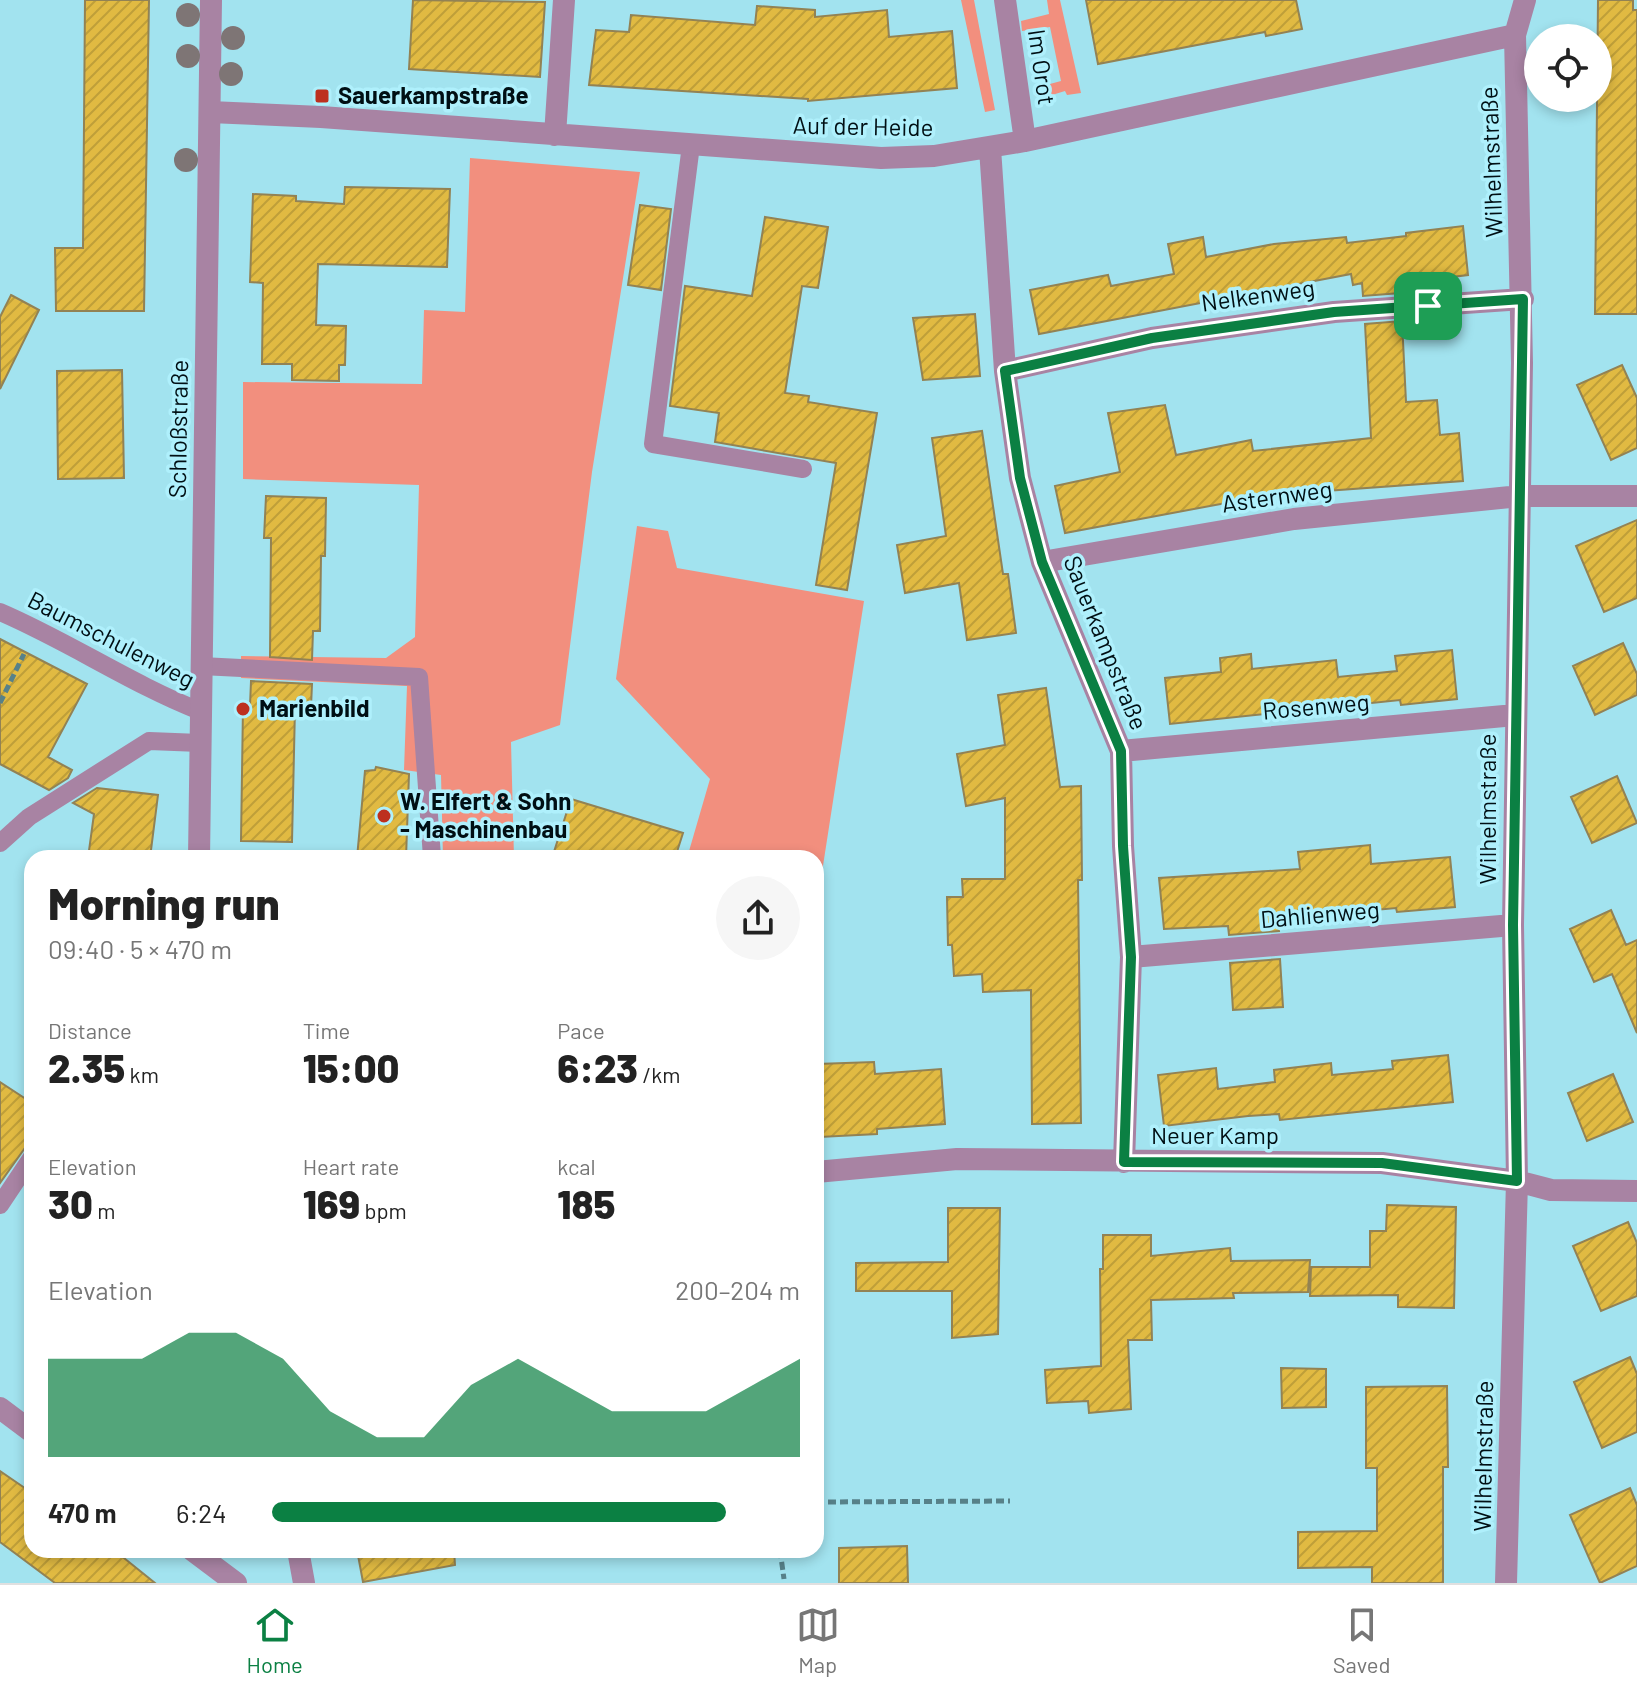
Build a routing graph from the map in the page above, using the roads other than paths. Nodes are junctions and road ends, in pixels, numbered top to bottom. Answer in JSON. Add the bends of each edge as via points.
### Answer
{"nodes":[{"id":1,"x":211,"y":0,"type":"edge"},
{"id":2,"x":564,"y":0,"type":"edge"},
{"id":3,"x":1005,"y":0,"type":"edge"},
{"id":4,"x":1525,"y":0,"type":"edge"},
{"id":5,"x":1515,"y":35,"type":"junction"},
{"id":6,"x":210,"y":112,"type":"junction"},
{"id":7,"x":555,"y":135,"type":"junction"},
{"id":8,"x":1025,"y":141,"type":"junction"},
{"id":9,"x":691,"y":145,"type":"junction"},
{"id":10,"x":990,"y":148,"type":"junction"},
{"id":11,"x":1523,"y":299,"type":"junction"},
{"id":12,"x":1005,"y":371,"type":"junction"},
{"id":13,"x":803,"y":469,"type":"dead end"},
{"id":14,"x":1520,"y":496,"type":"junction"},
{"id":15,"x":1637,"y":496,"type":"edge"},
{"id":16,"x":1042,"y":562,"type":"junction"},
{"id":17,"x":0,"y":612,"type":"edge"},
{"id":18,"x":201,"y":666,"type":"junction"},
{"id":19,"x":200,"y":711,"type":"junction"},
{"id":20,"x":1515,"y":715,"type":"junction"},
{"id":21,"x":200,"y":743,"type":"junction"},
{"id":22,"x":1121,"y":751,"type":"junction"},
{"id":23,"x":0,"y":843,"type":"edge"},
{"id":24,"x":199,"y":850,"type":"edge"},
{"id":25,"x":431,"y":850,"type":"edge"},
{"id":26,"x":1513,"y":925,"type":"junction"},
{"id":27,"x":1131,"y":957,"type":"junction"},
{"id":28,"x":1124,"y":1162,"type":"junction"},
{"id":29,"x":24,"y":1169,"type":"edge"},
{"id":30,"x":824,"y":1171,"type":"edge"},
{"id":31,"x":1517,"y":1181,"type":"junction"},
{"id":32,"x":1637,"y":1191,"type":"edge"},
{"id":33,"x":0,"y":1205,"type":"edge"},
{"id":34,"x":0,"y":1408,"type":"edge"},
{"id":35,"x":24,"y":1426,"type":"edge"},
{"id":36,"x":203,"y":1558,"type":"edge"},
{"id":37,"x":299,"y":1558,"type":"edge"},
{"id":38,"x":236,"y":1583,"type":"edge"},
{"id":39,"x":304,"y":1583,"type":"edge"},
{"id":40,"x":1506,"y":1583,"type":"edge"}],
"edges":[{"from":1,"to":6,"type":"street","name":"Schloßstraße"},
{"from":2,"to":7,"type":"street"},
{"from":3,"to":8,"type":"street","name":"Im Orot"},
{"from":4,"to":5,"type":"street"},
{"from":5,"to":8,"type":"street","name":"Auf der Heide"},
{"from":5,"to":11,"type":"street","name":"Wilhelmstraße"},
{"from":6,"to":7,"type":"street","name":"Auf der Heide"},
{"from":6,"to":18,"type":"street","name":"Schloßstraße"},
{"from":7,"to":9,"type":"street","name":"Auf der Heide"},
{"from":8,"to":10,"type":"street","name":"Auf der Heide"},
{"from":9,"to":10,"type":"street","name":"Auf der Heide","via":[[881,158]]},
{"from":9,"to":13,"type":"lane","via":[[653,444]]},
{"from":10,"to":12,"type":"street","name":"Sauerkampstraße"},
{"from":11,"to":12,"type":"street","name":"Nelkenweg","via":[[1334,312],[1152,338]]},
{"from":11,"to":14,"type":"street","name":"Wilhelmstraße"},
{"from":12,"to":16,"type":"street","name":"Sauerkampstraße","via":[[1020,478]]},
{"from":14,"to":15,"type":"street","name":"Asternweg"},
{"from":14,"to":16,"type":"street","name":"Asternweg","via":[[1294,519]]},
{"from":14,"to":20,"type":"street","name":"Wilhelmstraße"},
{"from":16,"to":22,"type":"street","name":"Sauerkampstraße"},
{"from":17,"to":19,"type":"lane","name":"Baumschulenweg"},
{"from":18,"to":19,"type":"street","name":"Schloßstraße"},
{"from":18,"to":25,"type":"lane","via":[[419,677]]},
{"from":19,"to":21,"type":"street","name":"Schloßstraße"},
{"from":20,"to":22,"type":"street","name":"Rosenweg"},
{"from":20,"to":26,"type":"street","name":"Wilhelmstraße"},
{"from":21,"to":23,"type":"lane","via":[[149,741],[29,817]]},
{"from":21,"to":24,"type":"street","name":"Schloßstraße"},
{"from":22,"to":27,"type":"street","name":"Sauerkampstraße"},
{"from":26,"to":27,"type":"street","name":"Dahlienweg"},
{"from":26,"to":31,"type":"street","name":"Wilhelmstraße"},
{"from":27,"to":28,"type":"street","name":"Sauerkampstraße"},
{"from":28,"to":30,"type":"street","name":"Neuer Kamp","via":[[957,1159]]},
{"from":28,"to":31,"type":"street","name":"Neuer Kamp","via":[[1382,1163]]},
{"from":29,"to":33,"type":"lane"},
{"from":31,"to":32,"type":"street","name":"Neuer Kamp","via":[[1551,1190]]},
{"from":31,"to":40,"type":"street","name":"Wilhelmstraße"},
{"from":34,"to":35,"type":"street"},
{"from":36,"to":38,"type":"street"},
{"from":37,"to":39,"type":"street"}]}
